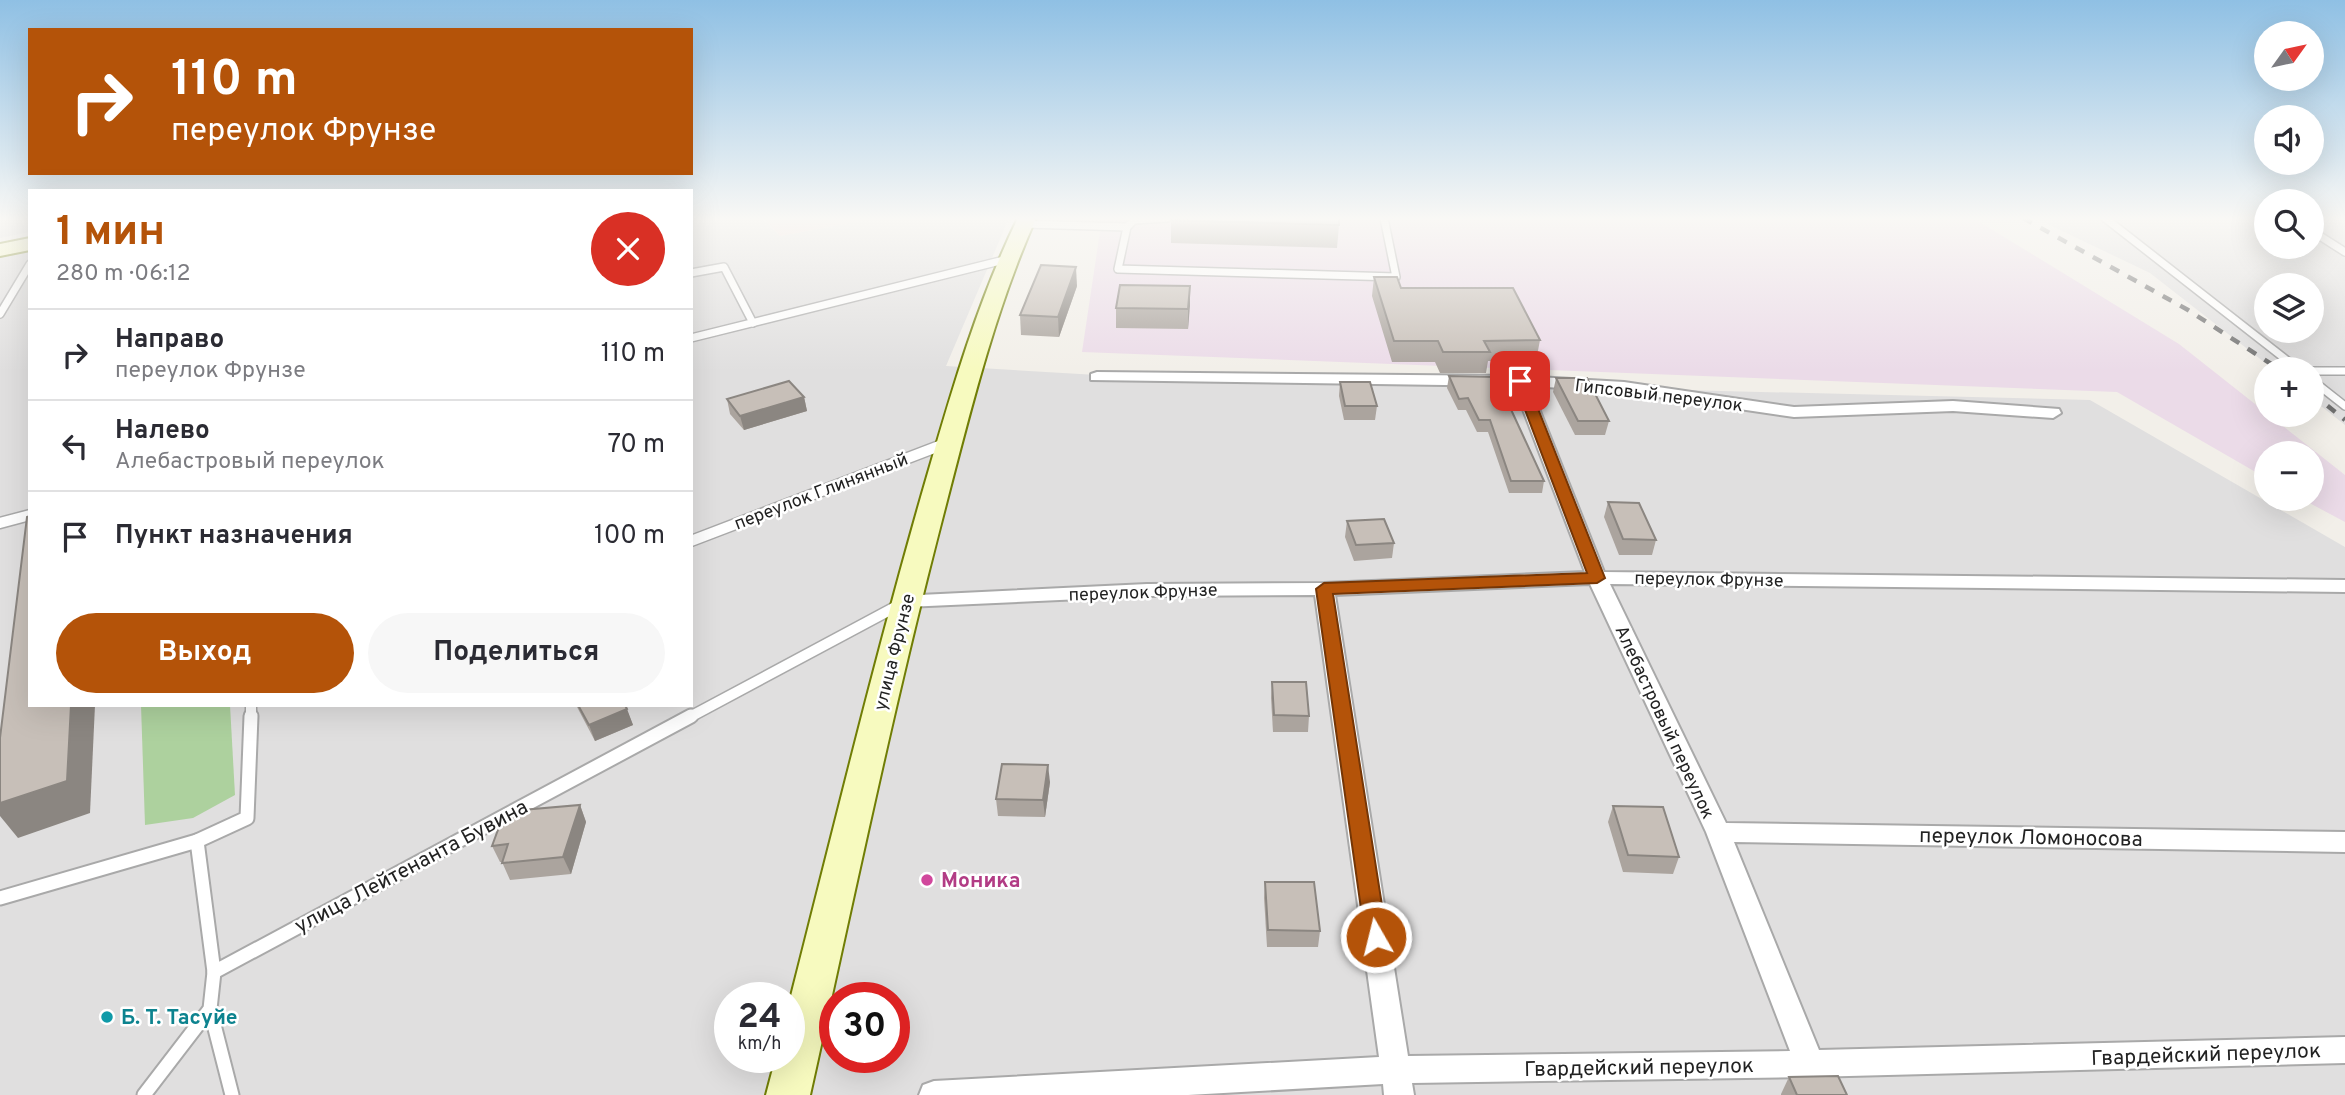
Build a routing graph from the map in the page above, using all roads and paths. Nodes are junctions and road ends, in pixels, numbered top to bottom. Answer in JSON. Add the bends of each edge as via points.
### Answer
{"nodes":[{"id":1,"x":27,"y":269,"type":"edge"},
{"id":2,"x":712,"y":269,"type":"edge"},
{"id":3,"x":725,"y":269,"type":"edge"},
{"id":4,"x":968,"y":269,"type":"edge"},
{"id":5,"x":1005,"y":269,"type":"edge"},
{"id":6,"x":1121,"y":269,"type":"edge"},
{"id":7,"x":1394,"y":269,"type":"edge"},
{"id":8,"x":2170,"y":269,"type":"edge"},
{"id":9,"x":693,"y":273,"type":"edge"},
{"id":10,"x":0,"y":314,"type":"edge"},
{"id":11,"x":753,"y":323,"type":"junction"},
{"id":12,"x":693,"y":338,"type":"edge"},
{"id":13,"x":2283,"y":357,"type":"edge"},
{"id":14,"x":2345,"y":370,"type":"edge"},
{"id":15,"x":2324,"y":371,"type":"edge"},
{"id":16,"x":1097,"y":377,"type":"dead end"},
{"id":17,"x":1520,"y":381,"type":"junction"},
{"id":18,"x":2324,"y":389,"type":"edge"},
{"id":19,"x":2345,"y":406,"type":"edge"},
{"id":20,"x":2053,"y":413,"type":"dead end"},
{"id":21,"x":950,"y":441,"type":"junction"},
{"id":22,"x":28,"y":516,"type":"edge"},
{"id":23,"x":0,"y":523,"type":"edge"},
{"id":24,"x":693,"y":540,"type":"edge"},
{"id":25,"x":1597,"y":578,"type":"junction"},
{"id":26,"x":2345,"y":586,"type":"edge"},
{"id":27,"x":1324,"y":589,"type":"junction"},
{"id":28,"x":906,"y":601,"type":"junction"},
{"id":29,"x":251,"y":707,"type":"edge"},
{"id":30,"x":1718,"y":832,"type":"junction"},
{"id":31,"x":197,"y":841,"type":"junction"},
{"id":32,"x":2345,"y":842,"type":"edge"},
{"id":33,"x":0,"y":898,"type":"edge"},
{"id":34,"x":214,"y":972,"type":"junction"},
{"id":35,"x":210,"y":1009,"type":"junction"},
{"id":36,"x":2345,"y":1050,"type":"edge"},
{"id":37,"x":1810,"y":1064,"type":"junction"},
{"id":38,"x":1397,"y":1083,"type":"edge"},
{"id":39,"x":144,"y":1095,"type":"edge"},
{"id":40,"x":232,"y":1095,"type":"edge"},
{"id":41,"x":788,"y":1095,"type":"edge"},
{"id":42,"x":934,"y":1095,"type":"edge"}],
"edges":[{"from":1,"to":10,"type":"lane"},
{"from":2,"to":9,"type":"lane"},
{"from":3,"to":11,"type":"lane"},
{"from":4,"to":11,"type":"lane"},
{"from":5,"to":21,"type":"main road","name":"улица Фрунзе"},
{"from":6,"to":7,"type":"lane","via":[[1396,277]]},
{"from":8,"to":13,"type":"lane"},
{"from":11,"to":12,"type":"lane"},
{"from":14,"to":15,"type":"lane"},
{"from":16,"to":17,"type":"street","name":"Гипсовый переулок"},
{"from":17,"to":20,"type":"street","name":"Гипсовый переулок","via":[[1624,387],[1794,412],[1953,406]]},
{"from":17,"to":25,"type":"street","name":"Алебастровый переулок"},
{"from":18,"to":19,"type":"lane"},
{"from":21,"to":24,"type":"lane","name":"переулок Глинянный"},
{"from":21,"to":28,"type":"main road","name":"улица Фрунзе"},
{"from":22,"to":23,"type":"lane"},
{"from":25,"to":26,"type":"street","name":"переулок Фрунзе"},
{"from":25,"to":27,"type":"street","name":"переулок Фрунзе"},
{"from":25,"to":30,"type":"street","name":"Алебастровый переулок"},
{"from":27,"to":28,"type":"street","name":"переулок Фрунзе","via":[[1147,590]]},
{"from":27,"to":38,"type":"street"},
{"from":28,"to":34,"type":"lane","name":"улица Лейтенанта Бувина"},
{"from":28,"to":41,"type":"main road","name":"улица Фрунзе"},
{"from":29,"to":31,"type":"lane","via":[[247,818]]},
{"from":30,"to":32,"type":"street","name":"переулок Ломоносова"},
{"from":30,"to":37,"type":"street","name":"Алебастровый переулок"},
{"from":31,"to":33,"type":"lane"},
{"from":31,"to":34,"type":"lane"},
{"from":34,"to":35,"type":"lane"},
{"from":35,"to":39,"type":"lane"},
{"from":35,"to":40,"type":"lane"},
{"from":36,"to":37,"type":"street","name":"Гвардейский переулок"},
{"from":37,"to":38,"type":"street","name":"Гвардейский переулок"},
{"from":38,"to":42,"type":"street","name":"Гвардейский переулок"}]}
